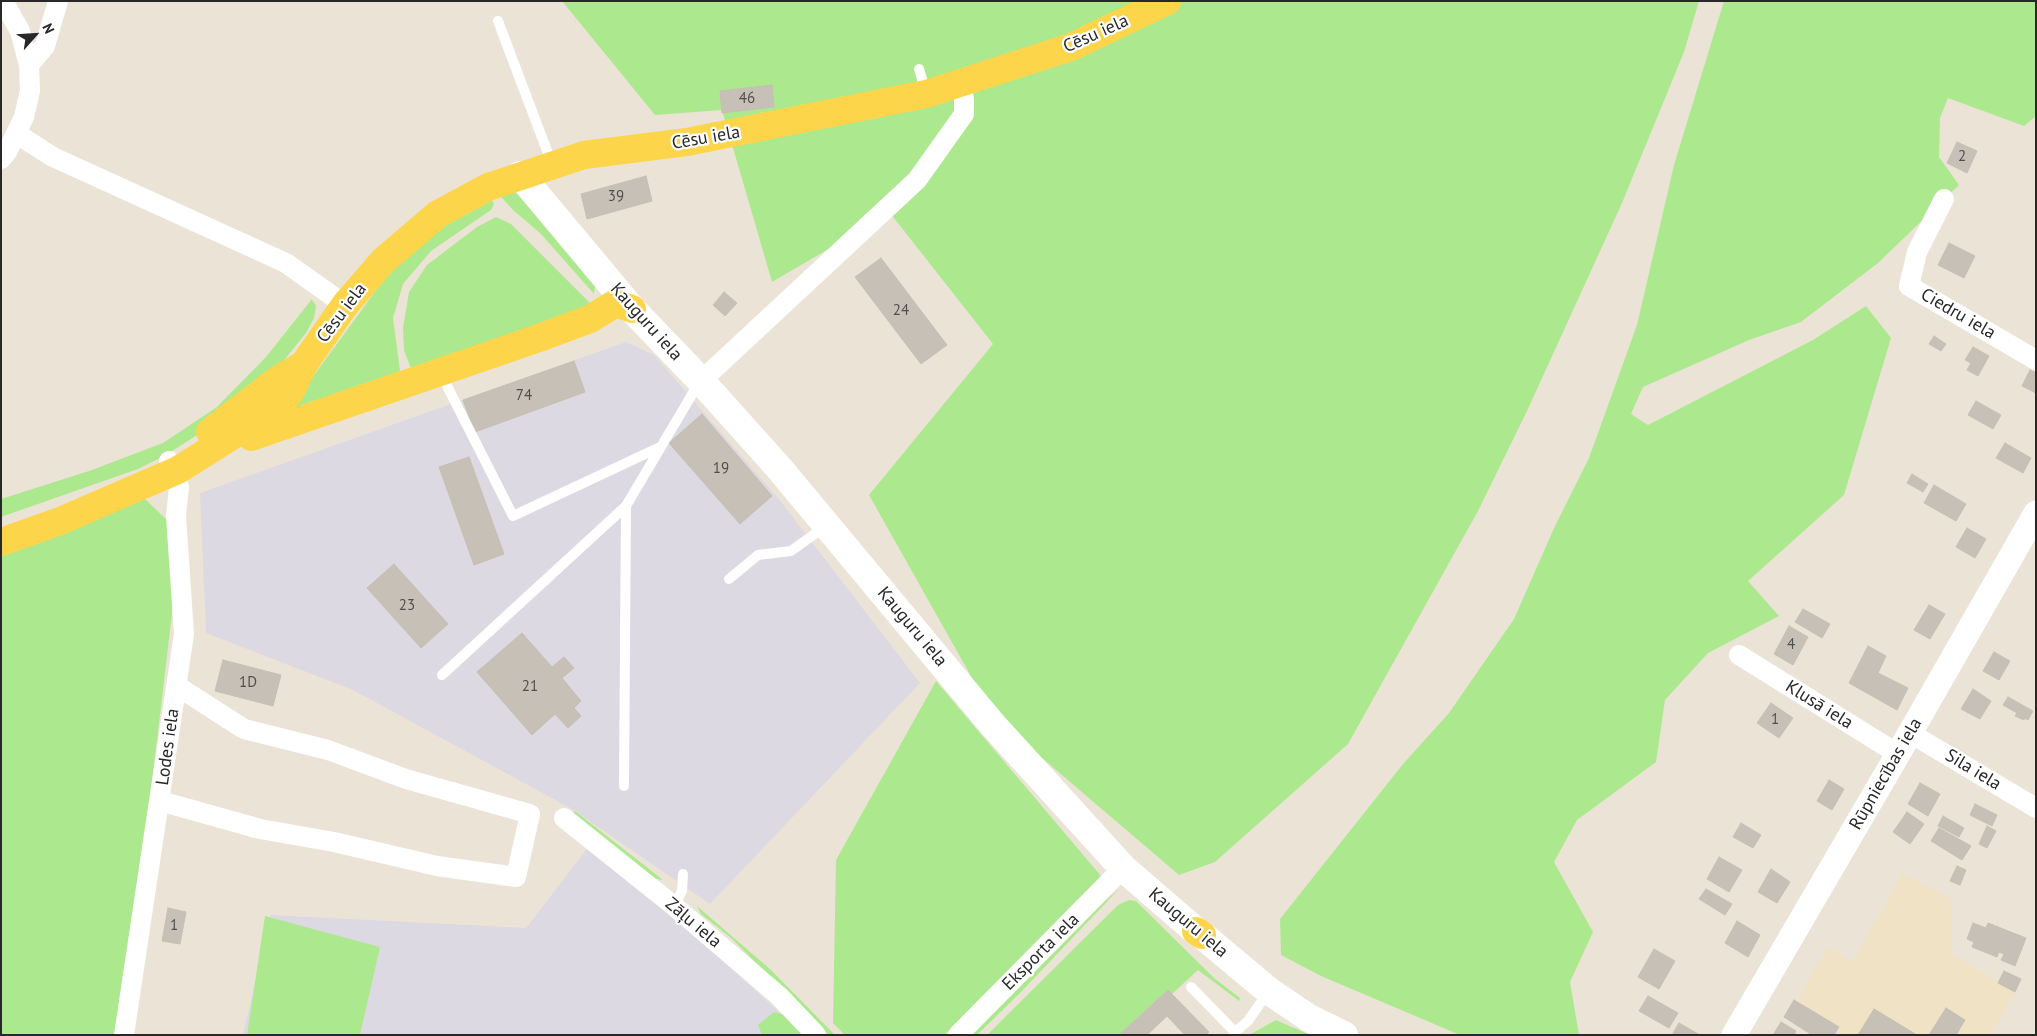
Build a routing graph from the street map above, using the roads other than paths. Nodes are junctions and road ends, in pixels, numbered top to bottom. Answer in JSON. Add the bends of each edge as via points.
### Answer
{"nodes":[{"id":1,"x":3,"y":1,"type":"edge"},
{"id":2,"x":58,"y":1,"type":"edge"},
{"id":3,"x":1168,"y":1,"type":"edge"},
{"id":4,"x":498,"y":21,"type":"dead end"},
{"id":5,"x":29,"y":65,"type":"junction"},
{"id":6,"x":960,"y":83,"type":"junction"},
{"id":7,"x":17,"y":134,"type":"junction"},
{"id":8,"x":1,"y":159,"type":"edge"},
{"id":9,"x":553,"y":165,"type":"junction"},
{"id":10,"x":520,"y":175,"type":"junction"},
{"id":11,"x":1944,"y":199,"type":"dead end"},
{"id":12,"x":345,"y":305,"type":"junction"},
{"id":13,"x":632,"y":309,"type":"junction"},
{"id":14,"x":2036,"y":360,"type":"edge"},
{"id":15,"x":304,"y":364,"type":"junction"},
{"id":16,"x":440,"y":371,"type":"junction"},
{"id":17,"x":701,"y":381,"type":"junction"},
{"id":18,"x":661,"y":447,"type":"junction"},
{"id":19,"x":204,"y":453,"type":"junction"},
{"id":20,"x":171,"y":466,"type":"junction"},
{"id":21,"x":626,"y":506,"type":"junction"},
{"id":22,"x":2036,"y":512,"type":"edge"},
{"id":23,"x":1,"y":523,"type":"edge"},
{"id":24,"x":827,"y":526,"type":"junction"},
{"id":25,"x":1,"y":542,"type":"edge"},
{"id":26,"x":729,"y":579,"type":"dead end"},
{"id":27,"x":1739,"y":655,"type":"dead end"},
{"id":28,"x":442,"y":675,"type":"dead end"},
{"id":29,"x":176,"y":686,"type":"junction"},
{"id":30,"x":1910,"y":732,"type":"junction"},
{"id":31,"x":1898,"y":754,"type":"junction"},
{"id":32,"x":624,"y":786,"type":"dead end"},
{"id":33,"x":160,"y":801,"type":"junction"},
{"id":34,"x":2036,"y":808,"type":"edge"},
{"id":35,"x":564,"y":818,"type":"dead end"},
{"id":36,"x":1123,"y":868,"type":"junction"},
{"id":37,"x":683,"y":874,"type":"dead end"},
{"id":38,"x":674,"y":906,"type":"junction"},
{"id":39,"x":1191,"y":987,"type":"dead end"},
{"id":40,"x":1269,"y":991,"type":"junction"},
{"id":41,"x":124,"y":1035,"type":"edge"},
{"id":42,"x":816,"y":1035,"type":"edge"},
{"id":43,"x":958,"y":1035,"type":"edge"},
{"id":44,"x":1344,"y":1035,"type":"edge"},
{"id":45,"x":1734,"y":1035,"type":"edge"}],
"edges":[{"from":1,"to":5,"type":"street","via":[[20,31]]},
{"from":2,"to":5,"type":"street","via":[[45,46]]},
{"from":3,"to":6,"type":"main road","name":"Cēsu iela","via":[[1071,47]]},
{"from":4,"to":9,"type":"lane"},
{"from":5,"to":7,"type":"street","via":[[30,91]]},
{"from":6,"to":9,"type":"main road","name":"Cēsu iela","via":[[922,82],[687,142],[584,155]]},
{"from":6,"to":17,"type":"street","via":[[964,114],[917,180]]},
{"from":7,"to":8,"type":"street"},
{"from":7,"to":12,"type":"street","via":[[53,157],[286,263]]},
{"from":9,"to":10,"type":"main road","name":"Cēsu iela"},
{"from":10,"to":12,"type":"main road","name":"Cēsu iela","via":[[488,187],[438,214],[383,261]]},
{"from":10,"to":13,"type":"main road","name":"Kauguru iela"},
{"from":11,"to":14,"type":"street","name":"Ciedru iela","via":[[1917,252],[1909,286]]},
{"from":12,"to":15,"type":"main road","name":"Cēsu iela"},
{"from":13,"to":16,"type":"main road","via":[[616,304],[590,319]]},
{"from":13,"to":17,"type":"main road","name":"Kauguru iela"},
{"from":15,"to":19,"type":"main road","name":"Cēsu iela","via":[[291,391],[275,409]]},
{"from":15,"to":20,"type":"main road","name":"Cēsu iela","via":[[276,381]]},
{"from":16,"to":18,"type":"lane","via":[[513,516]]},
{"from":16,"to":19,"type":"main road"},
{"from":17,"to":18,"type":"lane"},
{"from":17,"to":24,"type":"main road","name":"Kauguru iela"},
{"from":18,"to":21,"type":"lane"},
{"from":19,"to":20,"type":"main road","name":"Cēsu iela"},
{"from":20,"to":23,"type":"main road","name":"Cēsu iela","via":[[147,470]]},
{"from":20,"to":25,"type":"main road","name":"Cēsu iela","via":[[60,521]]},
{"from":20,"to":29,"type":"street","name":"Lodes iela","via":[[179,487],[176,516],[184,634]]},
{"from":21,"to":28,"type":"lane"},
{"from":21,"to":32,"type":"lane"},
{"from":22,"to":30,"type":"street","name":"Rūpniecības iela"},
{"from":24,"to":26,"type":"lane","via":[[791,551],[758,555]]},
{"from":24,"to":36,"type":"main road","name":"Kauguru iela","via":[[992,724]]},
{"from":27,"to":31,"type":"street","name":"Klusā iela"},
{"from":29,"to":33,"type":"street","name":"Lodes iela"},
{"from":29,"to":33,"type":"street","via":[[244,729],[328,750],[406,779],[530,814],[516,877],[436,866],[334,842],[260,829]]},
{"from":30,"to":31,"type":"street","name":"Rūpniecības iela"},
{"from":30,"to":34,"type":"street","name":"Sila iela"},
{"from":31,"to":45,"type":"street","name":"Rūpniecības iela"},
{"from":33,"to":41,"type":"street","name":"Lodes iela"},
{"from":35,"to":38,"type":"street","name":"Zāļu iela"},
{"from":36,"to":40,"type":"main road","name":"Kauguru iela"},
{"from":36,"to":43,"type":"street","name":"Eksporta iela"},
{"from":37,"to":38,"type":"lane","via":[[682,891]]},
{"from":38,"to":42,"type":"street","name":"Zāļu iela","via":[[779,996]]},
{"from":39,"to":40,"type":"lane","via":[[1235,1032],[1248,1021]]},
{"from":40,"to":44,"type":"main road","name":"Kauguru iela","via":[[1309,1018]]}]}
